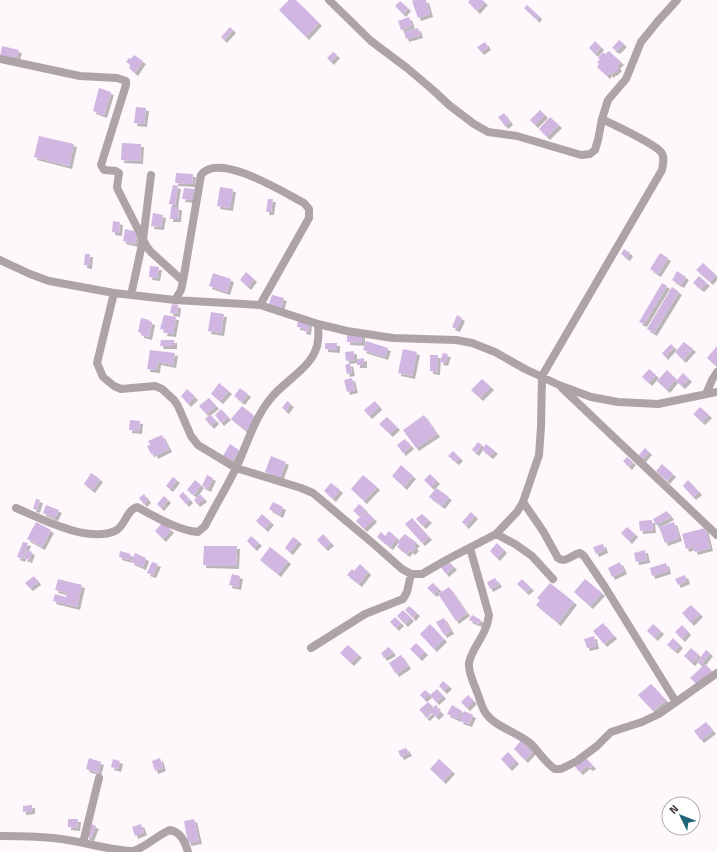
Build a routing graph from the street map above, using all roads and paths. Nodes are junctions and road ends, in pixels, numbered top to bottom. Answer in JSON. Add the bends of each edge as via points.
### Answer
{"nodes":[{"id":1,"x":329,"y":0,"type":"edge"},
{"id":2,"x":677,"y":0,"type":"edge"},
{"id":3,"x":0,"y":59,"type":"edge"},
{"id":4,"x":602,"y":118,"type":"junction"},
{"id":5,"x":151,"y":175,"type":"dead end"},
{"id":6,"x":143,"y":240,"type":"junction"},
{"id":7,"x":0,"y":260,"type":"edge"},
{"id":8,"x":183,"y":282,"type":"junction"},
{"id":9,"x":114,"y":294,"type":"junction"},
{"id":10,"x":131,"y":295,"type":"junction"},
{"id":11,"x":175,"y":300,"type":"junction"},
{"id":12,"x":260,"y":305,"type":"junction"},
{"id":13,"x":318,"y":324,"type":"junction"},
{"id":14,"x":717,"y":372,"type":"edge"},
{"id":15,"x":542,"y":376,"type":"junction"},
{"id":16,"x":559,"y":385,"type":"junction"},
{"id":17,"x":717,"y":392,"type":"edge"},
{"id":18,"x":706,"y":394,"type":"junction"},
{"id":19,"x":236,"y":468,"type":"junction"},
{"id":20,"x":523,"y":502,"type":"junction"},
{"id":21,"x":16,"y":508,"type":"dead end"},
{"id":22,"x":496,"y":534,"type":"junction"},
{"id":23,"x":717,"y":535,"type":"edge"},
{"id":24,"x":470,"y":548,"type":"junction"},
{"id":25,"x":411,"y":574,"type":"junction"},
{"id":26,"x":553,"y":579,"type":"dead end"},
{"id":27,"x":311,"y":648,"type":"dead end"},
{"id":28,"x":717,"y":673,"type":"edge"},
{"id":29,"x":676,"y":702,"type":"junction"},
{"id":30,"x":99,"y":778,"type":"dead end"},
{"id":31,"x":0,"y":836,"type":"edge"},
{"id":32,"x":83,"y":843,"type":"junction"},
{"id":33,"x":188,"y":852,"type":"edge"}],
"edges":[{"from":1,"to":4,"type":"street","via":[[371,41],[407,68],[461,115],[488,132],[518,136],[582,155],[595,150]]},
{"from":2,"to":4,"type":"street","via":[[642,42],[626,79],[608,100]]},
{"from":3,"to":6,"type":"street","via":[[80,76],[118,78],[126,81],[101,165],[104,170],[120,173],[118,190]]},
{"from":4,"to":15,"type":"street","via":[[661,152],[664,161],[662,170]]},
{"from":5,"to":6,"type":"street"},
{"from":6,"to":8,"type":"street","via":[[151,252]]},
{"from":6,"to":10,"type":"street"},
{"from":7,"to":9,"type":"street","via":[[49,281]]},
{"from":8,"to":11,"type":"street","via":[[182,290]]},
{"from":8,"to":12,"type":"street","via":[[202,175],[210,169],[223,168],[245,173],[304,203],[309,209],[309,218]]},
{"from":9,"to":10,"type":"street"},
{"from":9,"to":19,"type":"street","via":[[97,363],[103,377],[121,389],[155,386],[162,389],[178,406],[191,436],[198,445]]},
{"from":10,"to":11,"type":"street"},
{"from":11,"to":12,"type":"street"},
{"from":12,"to":13,"type":"street"},
{"from":13,"to":15,"type":"street","via":[[394,338],[472,343]]},
{"from":13,"to":19,"type":"street","via":[[318,340],[311,358],[263,409]]},
{"from":14,"to":18,"type":"street"},
{"from":15,"to":16,"type":"street"},
{"from":15,"to":20,"type":"street","via":[[539,455]]},
{"from":16,"to":18,"type":"street","via":[[591,397],[618,402],[658,404]]},
{"from":16,"to":23,"type":"street"},
{"from":17,"to":18,"type":"street"},
{"from":19,"to":21,"type":"street","via":[[205,526],[198,532],[176,526],[137,507],[132,509],[119,529],[92,535],[61,527]]},
{"from":19,"to":25,"type":"street","via":[[313,493]]},
{"from":20,"to":22,"type":"street"},
{"from":20,"to":29,"type":"street","via":[[558,558],[564,560],[580,553],[584,556]]},
{"from":22,"to":24,"type":"street"},
{"from":22,"to":26,"type":"street","via":[[532,556]]},
{"from":24,"to":25,"type":"street","via":[[422,574]]},
{"from":24,"to":29,"type":"street","via":[[489,615],[485,632],[469,663],[481,705],[485,714],[524,738],[553,768],[556,770],[570,766],[597,746],[610,732],[642,722]]},
{"from":25,"to":27,"type":"street","via":[[407,592],[402,599],[365,614]]},
{"from":28,"to":29,"type":"street"},
{"from":30,"to":32,"type":"street"},
{"from":31,"to":32,"type":"street","via":[[61,838]]},
{"from":32,"to":33,"type":"street","via":[[121,852],[133,851],[170,830],[178,832]]}]}
